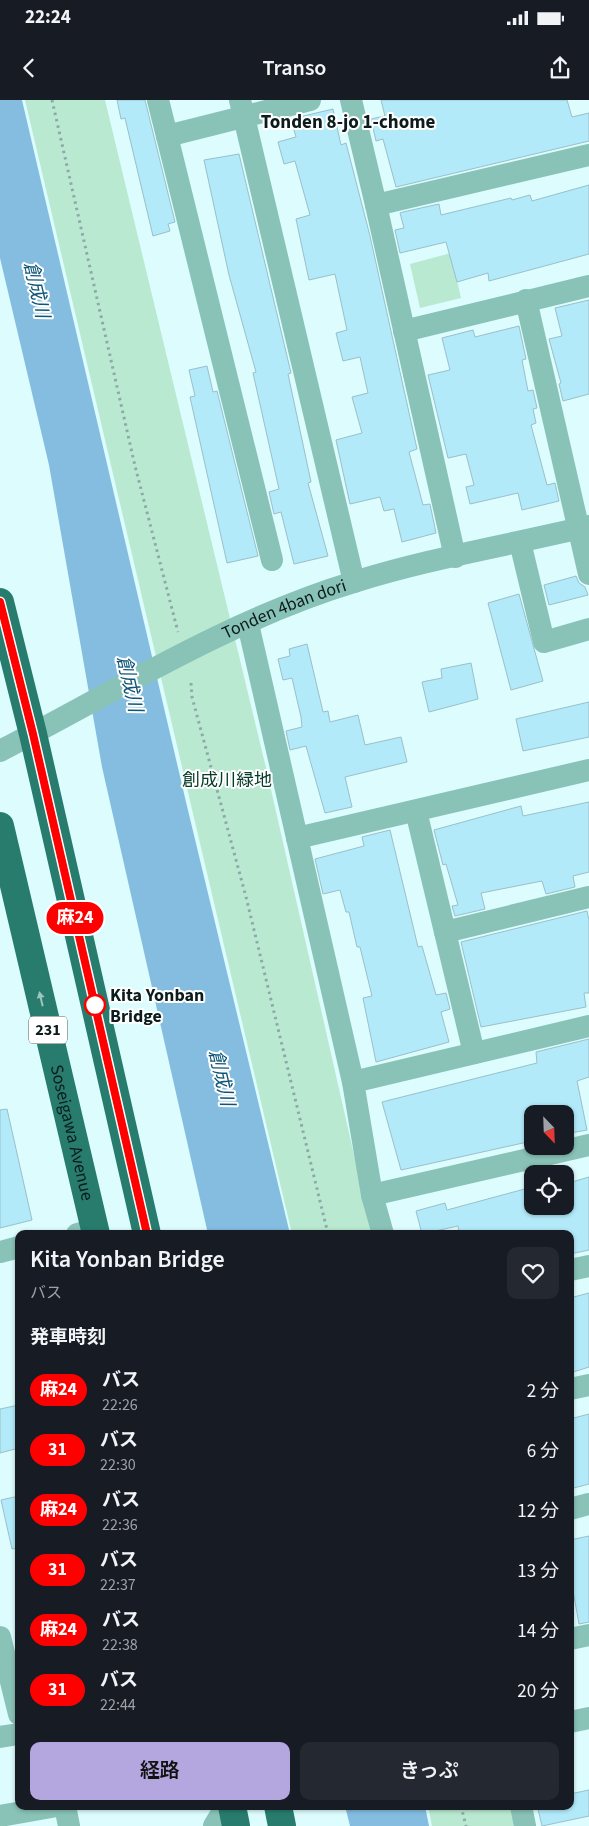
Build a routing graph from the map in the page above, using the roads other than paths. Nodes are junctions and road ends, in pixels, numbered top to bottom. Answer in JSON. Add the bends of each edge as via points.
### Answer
{"nodes":[{"id":1,"x":158,"y":100,"type":"edge"},
{"id":2,"x":310,"y":100,"type":"edge"},
{"id":3,"x":351,"y":100,"type":"edge"},
{"id":4,"x":242,"y":108,"type":"edge"},
{"id":5,"x":167,"y":136,"type":"junction"},
{"id":6,"x":589,"y":155,"type":"edge"},
{"id":7,"x":376,"y":205,"type":"junction"},
{"id":8,"x":589,"y":286,"type":"edge"},
{"id":9,"x":526,"y":300,"type":"junction"},
{"id":10,"x":404,"y":331,"type":"junction"},
{"id":11,"x":584,"y":527,"type":"edge"},
{"id":12,"x":520,"y":542,"type":"junction"},
{"id":13,"x":455,"y":557,"type":"junction"},
{"id":14,"x":272,"y":560,"type":"dead end"},
{"id":15,"x":589,"y":574,"type":"edge"},
{"id":16,"x":354,"y":582,"type":"junction"},
{"id":17,"x":0,"y":602,"type":"edge"},
{"id":18,"x":248,"y":624,"type":"junction"},
{"id":19,"x":589,"y":629,"type":"edge"},
{"id":20,"x":33,"y":734,"type":"junction"},
{"id":21,"x":0,"y":751,"type":"edge"},
{"id":22,"x":589,"y":770,"type":"edge"},
{"id":23,"x":416,"y":810,"type":"junction"},
{"id":24,"x":0,"y":826,"type":"edge"},
{"id":25,"x":297,"y":838,"type":"junction"},
{"id":26,"x":589,"y":897,"type":"edge"},
{"id":27,"x":445,"y":932,"type":"junction"},
{"id":28,"x":589,"y":1026,"type":"edge"},
{"id":29,"x":474,"y":1053,"type":"junction"},
{"id":30,"x":353,"y":1082,"type":"junction"},
{"id":31,"x":589,"y":1145,"type":"edge"},
{"id":32,"x":372,"y":1195,"type":"junction"},
{"id":33,"x":90,"y":1230,"type":"edge"},
{"id":34,"x":146,"y":1230,"type":"edge"},
{"id":35,"x":382,"y":1230,"type":"edge"},
{"id":36,"x":15,"y":1248,"type":"edge"},
{"id":37,"x":0,"y":1252,"type":"edge"},
{"id":38,"x":589,"y":1266,"type":"edge"},
{"id":39,"x":574,"y":1269,"type":"edge"},
{"id":40,"x":589,"y":1385,"type":"edge"},
{"id":41,"x":574,"y":1388,"type":"edge"},
{"id":42,"x":589,"y":1504,"type":"edge"},
{"id":43,"x":574,"y":1508,"type":"edge"},
{"id":44,"x":589,"y":1635,"type":"edge"},
{"id":45,"x":0,"y":1637,"type":"edge"},
{"id":46,"x":574,"y":1638,"type":"edge"},
{"id":47,"x":15,"y":1698,"type":"edge"},
{"id":48,"x":589,"y":1718,"type":"edge"},
{"id":49,"x":574,"y":1721,"type":"edge"},
{"id":50,"x":15,"y":1735,"type":"edge"},
{"id":51,"x":0,"y":1737,"type":"edge"},
{"id":52,"x":34,"y":1810,"type":"edge"},
{"id":53,"x":66,"y":1810,"type":"edge"},
{"id":54,"x":224,"y":1810,"type":"edge"},
{"id":55,"x":233,"y":1810,"type":"edge"},
{"id":56,"x":279,"y":1810,"type":"edge"},
{"id":57,"x":521,"y":1810,"type":"edge"},
{"id":58,"x":0,"y":1816,"type":"edge"},
{"id":59,"x":69,"y":1826,"type":"edge"},
{"id":60,"x":214,"y":1826,"type":"edge"},
{"id":61,"x":236,"y":1826,"type":"edge"},
{"id":62,"x":282,"y":1826,"type":"edge"},
{"id":63,"x":525,"y":1826,"type":"edge"}],
"edges":[{"from":1,"to":5,"type":"street"},
{"from":2,"to":4,"type":"street"},
{"from":3,"to":7,"type":"street"},
{"from":4,"to":5,"type":"street","via":[[205,126]]},
{"from":4,"to":16,"type":"street"},
{"from":5,"to":14,"type":"street"},
{"from":6,"to":7,"type":"street"},
{"from":7,"to":10,"type":"street"},
{"from":8,"to":9,"type":"street"},
{"from":9,"to":10,"type":"street"},
{"from":9,"to":11,"type":"street"},
{"from":10,"to":13,"type":"street"},
{"from":11,"to":12,"type":"street","name":"Tonden 4ban dori"},
{"from":11,"to":15,"type":"street"},
{"from":12,"to":13,"type":"street","name":"Tonden 4ban dori"},
{"from":12,"to":19,"type":"street","via":[[544,642]]},
{"from":13,"to":16,"type":"street","name":"Tonden 4ban dori"},
{"from":16,"to":18,"type":"street","name":"Tonden 4ban dori"},
{"from":17,"to":20,"type":"highway"},
{"from":18,"to":20,"type":"street","name":"Tonden 4ban dori"},
{"from":18,"to":25,"type":"street"},
{"from":20,"to":21,"type":"street","name":"Tonden 4ban dori"},
{"from":20,"to":34,"type":"highway"},
{"from":22,"to":23,"type":"street"},
{"from":23,"to":25,"type":"street"},
{"from":23,"to":27,"type":"street"},
{"from":33,"to":24,"type":"highway","name":"Soseigawa Avenue","number":"231","one_way":true},
{"from":25,"to":30,"type":"street"},
{"from":26,"to":27,"type":"street"},
{"from":27,"to":29,"type":"street"},
{"from":28,"to":29,"type":"street"},
{"from":29,"to":30,"type":"street"},
{"from":30,"to":32,"type":"street"},
{"from":31,"to":32,"type":"street"},
{"from":32,"to":35,"type":"street"},
{"from":36,"to":37,"type":"street"},
{"from":38,"to":39,"type":"street"},
{"from":40,"to":41,"type":"street"},
{"from":42,"to":43,"type":"street"},
{"from":44,"to":46,"type":"street"},
{"from":45,"to":47,"type":"street"},
{"from":48,"to":49,"type":"street"},
{"from":50,"to":51,"type":"street"},
{"from":52,"to":58,"type":"street"},
{"from":53,"to":59,"type":"street"},
{"from":54,"to":60,"type":"street"},
{"from":55,"to":61,"type":"highway"},
{"from":56,"to":62,"type":"highway"},
{"from":57,"to":63,"type":"street"}]}
